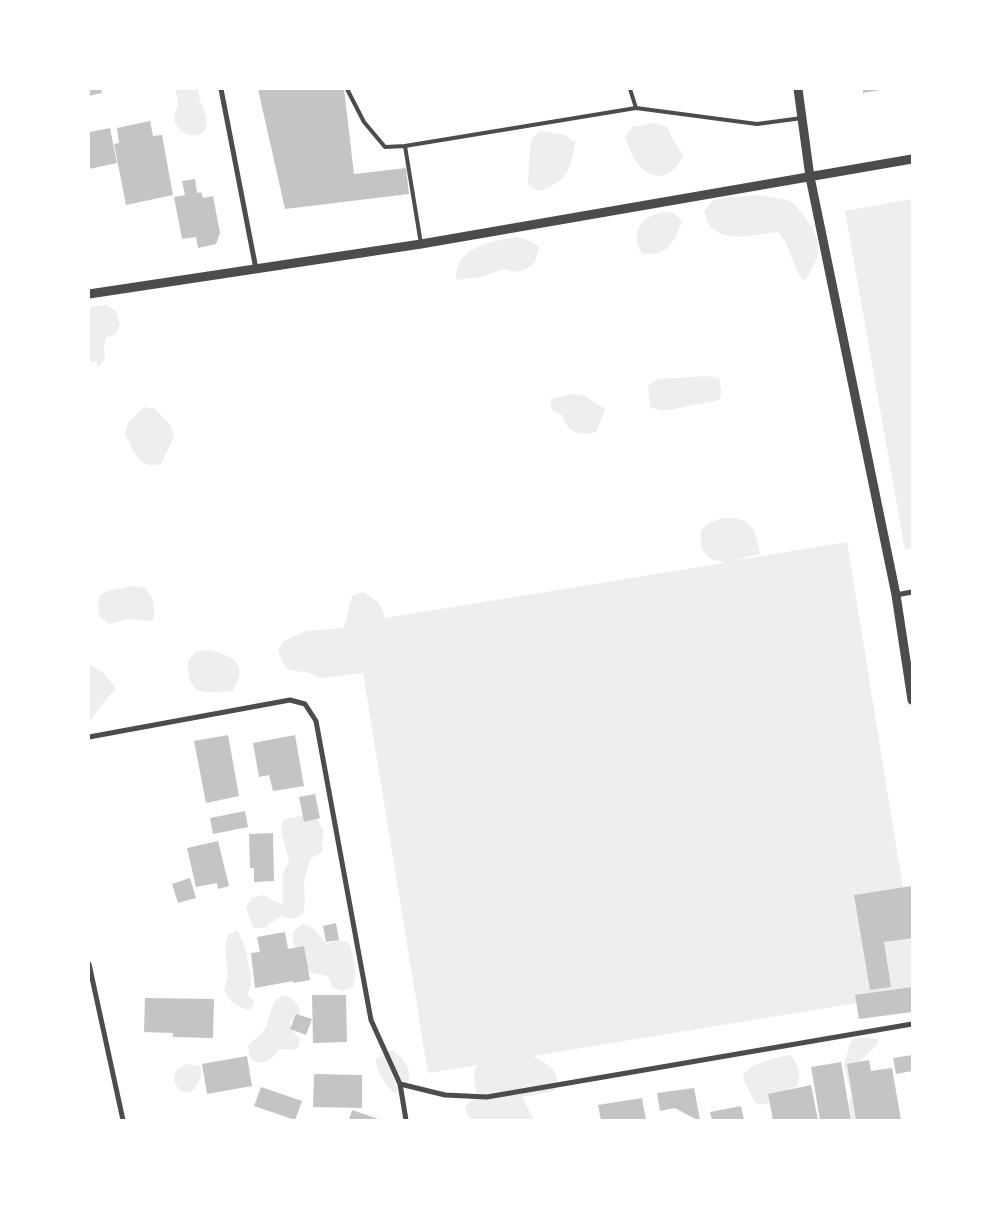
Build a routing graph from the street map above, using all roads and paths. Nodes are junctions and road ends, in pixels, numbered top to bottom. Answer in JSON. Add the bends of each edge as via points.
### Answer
{"nodes":[{"id":1,"x":221,"y":89,"type":"edge"},
{"id":2,"x":347,"y":89,"type":"edge"},
{"id":3,"x":630,"y":89,"type":"edge"},
{"id":4,"x":798,"y":89,"type":"edge"},
{"id":5,"x":636,"y":108,"type":"junction"},
{"id":6,"x":803,"y":118,"type":"junction"},
{"id":7,"x":405,"y":146,"type":"junction"},
{"id":8,"x":912,"y":159,"type":"edge"},
{"id":9,"x":810,"y":178,"type":"junction"},
{"id":10,"x":421,"y":244,"type":"junction"},
{"id":11,"x":256,"y":269,"type":"junction"},
{"id":12,"x":89,"y":294,"type":"edge"},
{"id":13,"x":912,"y":592,"type":"edge"},
{"id":14,"x":896,"y":595,"type":"junction"},
{"id":15,"x":912,"y":700,"type":"edge"},
{"id":16,"x":89,"y":737,"type":"edge"},
{"id":17,"x":89,"y":964,"type":"edge"},
{"id":18,"x":912,"y":1024,"type":"edge"},
{"id":19,"x":400,"y":1084,"type":"junction"},
{"id":20,"x":123,"y":1120,"type":"edge"},
{"id":21,"x":406,"y":1120,"type":"edge"}],
"edges":[{"from":1,"to":11,"type":"street"},
{"from":2,"to":7,"type":"lane","via":[[364,122],[385,147]]},
{"from":3,"to":5,"type":"lane"},
{"from":4,"to":6,"type":"street"},
{"from":5,"to":6,"type":"lane","via":[[757,124]]},
{"from":5,"to":7,"type":"lane"},
{"from":6,"to":9,"type":"street"},
{"from":7,"to":10,"type":"lane"},
{"from":8,"to":9,"type":"street"},
{"from":9,"to":10,"type":"street"},
{"from":9,"to":14,"type":"street"},
{"from":10,"to":11,"type":"street"},
{"from":11,"to":12,"type":"street"},
{"from":13,"to":14,"type":"street"},
{"from":14,"to":15,"type":"street"},
{"from":16,"to":19,"type":"street","via":[[290,700],[305,704],[316,721],[371,1020]]},
{"from":17,"to":20,"type":"street"},
{"from":18,"to":19,"type":"street","via":[[487,1097],[445,1095]]},
{"from":19,"to":21,"type":"street"}]}
